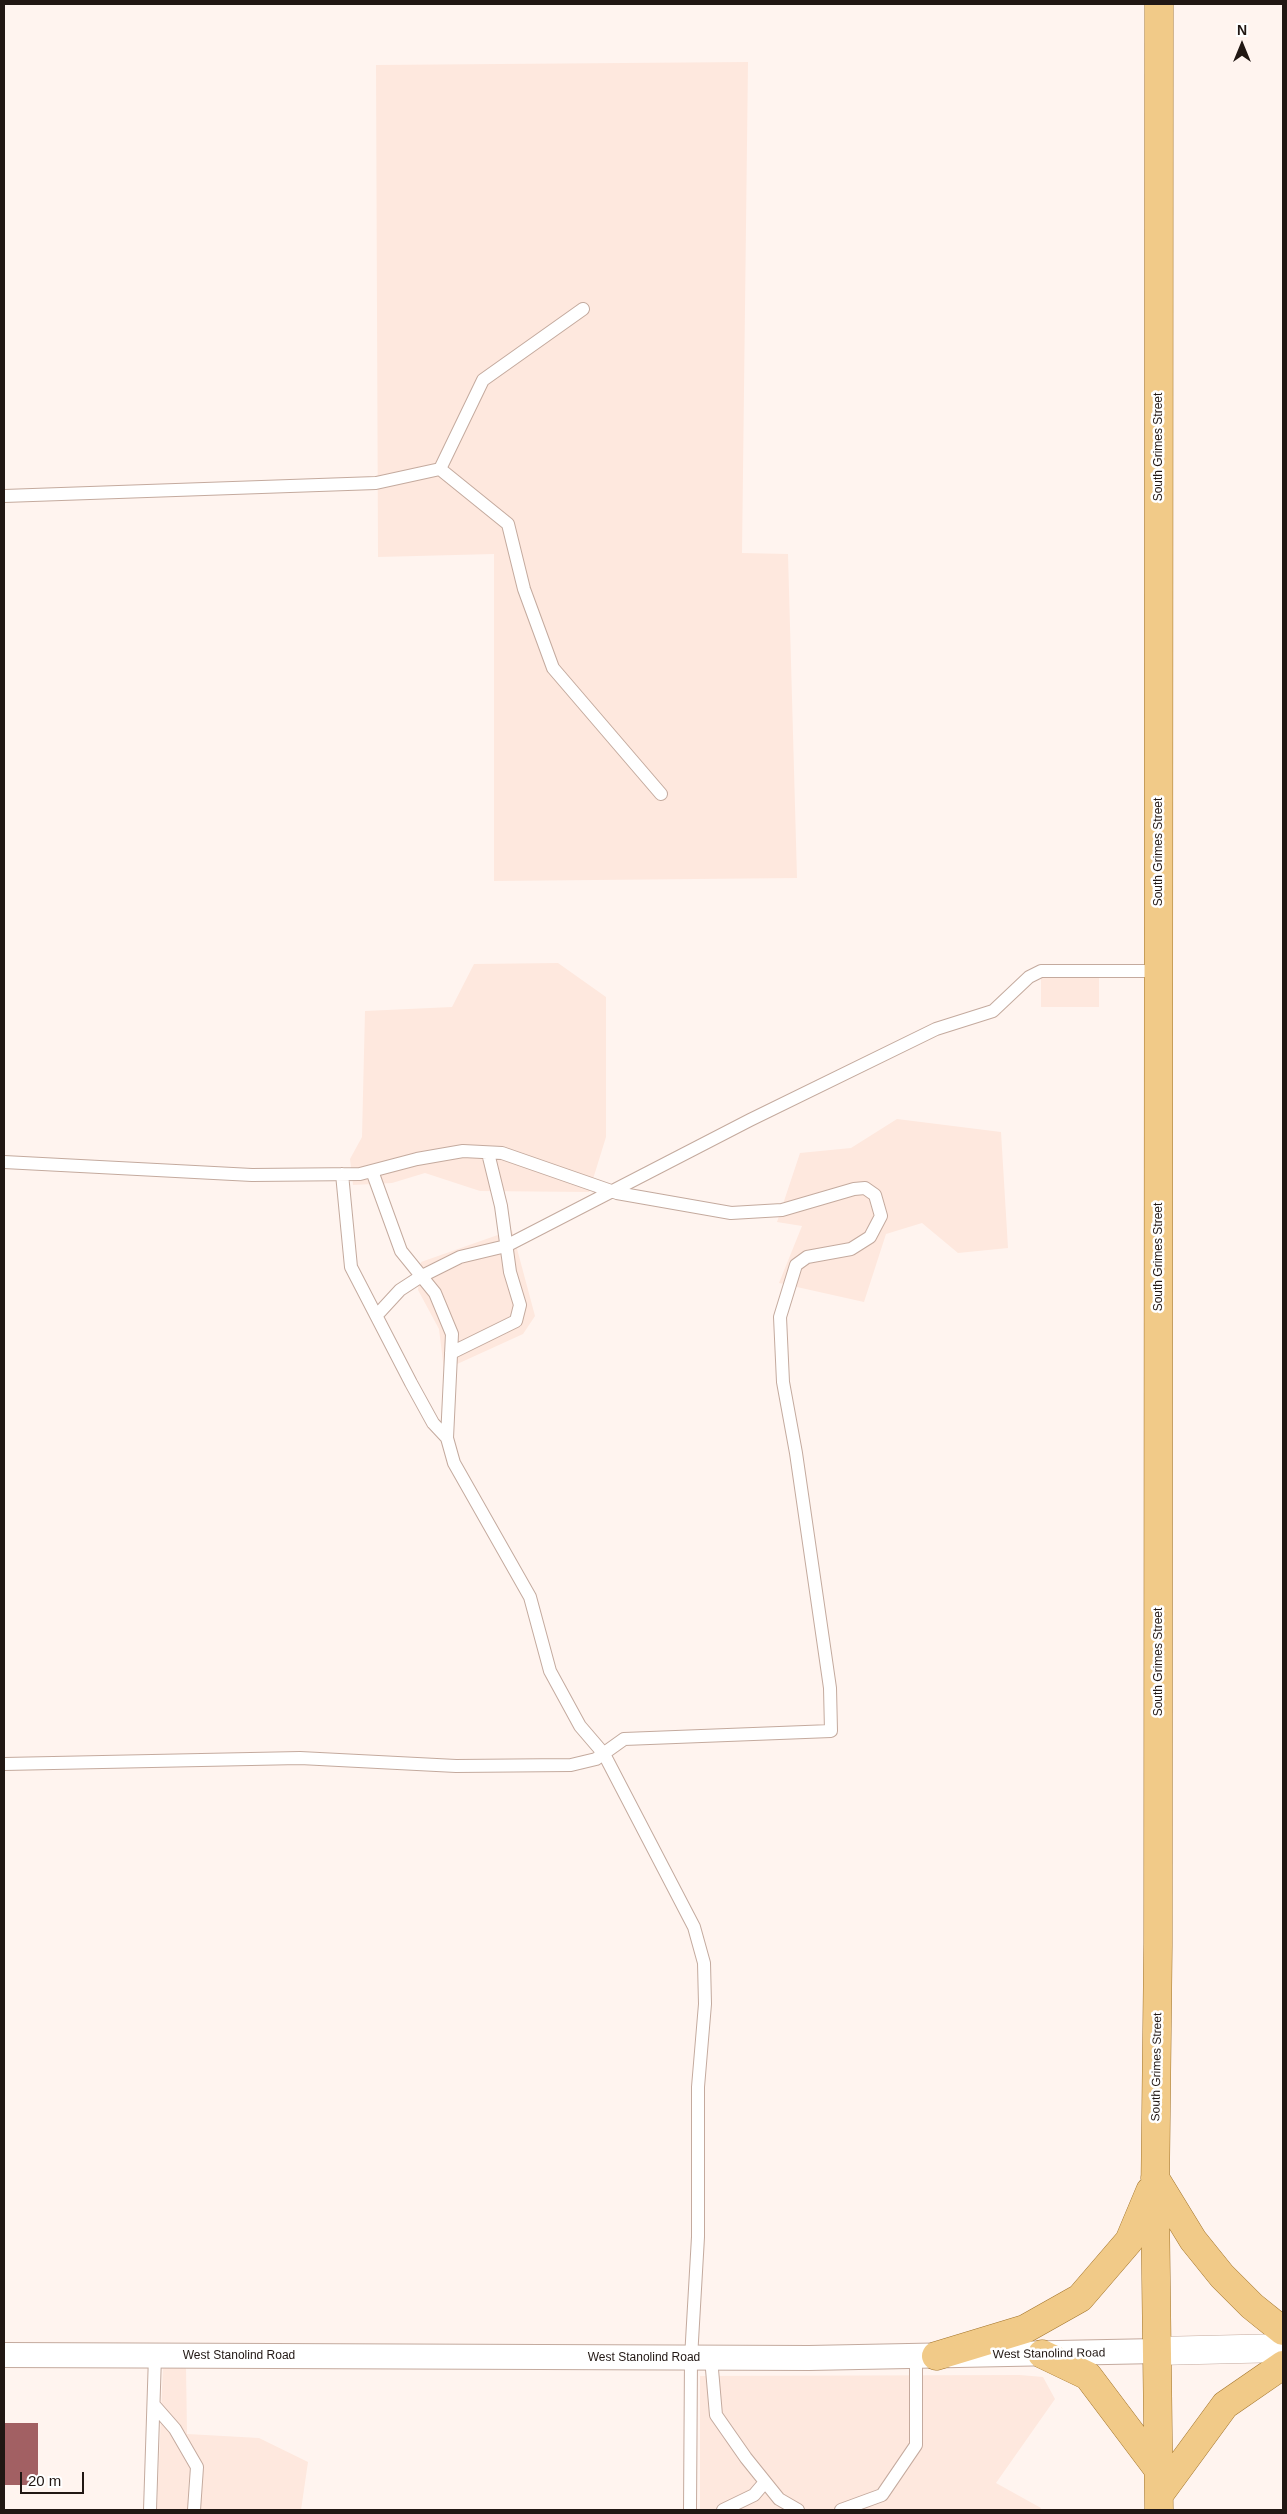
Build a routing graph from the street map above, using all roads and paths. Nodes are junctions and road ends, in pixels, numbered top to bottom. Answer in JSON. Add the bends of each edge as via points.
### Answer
{"nodes":[{"id":1,"x":1159,"y":4,"type":"edge"},
{"id":2,"x":583,"y":309,"type":"dead end"},
{"id":3,"x":440,"y":468,"type":"junction"},
{"id":4,"x":4,"y":496,"type":"edge"},
{"id":5,"x":661,"y":794,"type":"dead end"},
{"id":6,"x":1159,"y":971,"type":"junction"},
{"id":7,"x":488,"y":1153,"type":"junction"},
{"id":8,"x":4,"y":1162,"type":"edge"},
{"id":9,"x":372,"y":1171,"type":"junction"},
{"id":10,"x":342,"y":1174,"type":"junction"},
{"id":11,"x":610,"y":1191,"type":"junction"},
{"id":12,"x":506,"y":1246,"type":"junction"},
{"id":13,"x":420,"y":1277,"type":"junction"},
{"id":14,"x":377,"y":1315,"type":"junction"},
{"id":15,"x":451,"y":1353,"type":"junction"},
{"id":16,"x":447,"y":1438,"type":"junction"},
{"id":17,"x":604,"y":1754,"type":"junction"},
{"id":18,"x":4,"y":1764,"type":"edge"},
{"id":19,"x":1156,"y":2178,"type":"junction"},
{"id":20,"x":1283,"y":2330,"type":"edge"},
{"id":21,"x":1283,"y":2348,"type":"edge"},
{"id":22,"x":1157,"y":2351,"type":"junction"},
{"id":23,"x":1042,"y":2354,"type":"junction"},
{"id":24,"x":4,"y":2355,"type":"edge"},
{"id":25,"x":156,"y":2356,"type":"junction"},
{"id":26,"x":926,"y":2357,"type":"junction"},
{"id":27,"x":701,"y":2358,"type":"junction"},
{"id":28,"x":1283,"y":2365,"type":"edge"},
{"id":29,"x":154,"y":2405,"type":"junction"},
{"id":30,"x":765,"y":2482,"type":"junction"},
{"id":31,"x":1159,"y":2491,"type":"edge"},
{"id":32,"x":150,"y":2510,"type":"edge"},
{"id":33,"x":194,"y":2510,"type":"edge"},
{"id":34,"x":690,"y":2510,"type":"edge"},
{"id":35,"x":723,"y":2510,"type":"edge"},
{"id":36,"x":798,"y":2510,"type":"edge"},
{"id":37,"x":841,"y":2510,"type":"edge"}],
"edges":[{"from":1,"to":6,"type":"main road","name":"South Grimes Street"},
{"from":2,"to":3,"type":"lane","via":[[483,380]]},
{"from":3,"to":4,"type":"lane","via":[[376,482]]},
{"from":3,"to":5,"type":"lane","via":[[508,524],[524,589],[552,668]]},
{"from":6,"to":11,"type":"lane","via":[[1041,971],[1029,976],[993,1011],[936,1029]]},
{"from":6,"to":19,"type":"main road","name":"South Grimes Street"},
{"from":7,"to":9,"type":"lane","via":[[463,1151]]},
{"from":7,"to":11,"type":"lane","via":[[502,1154]]},
{"from":7,"to":12,"type":"lane","via":[[501,1206]]},
{"from":8,"to":10,"type":"lane","via":[[252,1174]]},
{"from":9,"to":10,"type":"lane"},
{"from":9,"to":13,"type":"lane","via":[[401,1251]]},
{"from":10,"to":14,"type":"lane","via":[[351,1267]]},
{"from":11,"to":12,"type":"lane"},
{"from":11,"to":17,"type":"lane","via":[[731,1213],[782,1210],[865,1188],[875,1195],[881,1216],[870,1237],[851,1249],[807,1257],[796,1265],[780,1317],[783,1382],[830,1688],[831,1731],[624,1739]]},
{"from":12,"to":13,"type":"lane","via":[[460,1257]]},
{"from":12,"to":15,"type":"lane","via":[[520,1305],[516,1321]]},
{"from":13,"to":14,"type":"lane","via":[[400,1290]]},
{"from":13,"to":15,"type":"lane","via":[[435,1293],[452,1334]]},
{"from":14,"to":16,"type":"lane","via":[[433,1423]]},
{"from":15,"to":16,"type":"lane"},
{"from":16,"to":17,"type":"lane","via":[[454,1462],[530,1597],[550,1671],[580,1726]]},
{"from":17,"to":18,"type":"lane","via":[[571,1765],[456,1766],[300,1758]]},
{"from":17,"to":27,"type":"lane","via":[[694,1928],[704,1962],[698,2087]]},
{"from":19,"to":20,"type":"main road","via":[[1193,2240],[1222,2276],[1252,2306]]},
{"from":19,"to":22,"type":"main road","name":"South Grimes Street"},
{"from":19,"to":26,"type":"main road","via":[[1129,2241],[1080,2298],[1025,2329]]},
{"from":21,"to":22,"type":"main road","name":"West Stanolind Road"},
{"from":22,"to":23,"type":"street","name":"West Stanolind Road"},
{"from":22,"to":31,"type":"main road","name":"South Grimes Street"},
{"from":23,"to":26,"type":"street","name":"West Stanolind Road"},
{"from":23,"to":31,"type":"main road","via":[[1088,2376]]},
{"from":24,"to":25,"type":"street","name":"West Stanolind Road"},
{"from":25,"to":27,"type":"street","name":"West Stanolind Road"},
{"from":25,"to":29,"type":"lane"},
{"from":26,"to":27,"type":"street","name":"West Stanolind Road"},
{"from":26,"to":37,"type":"lane","via":[[916,2445],[882,2496]]},
{"from":27,"to":30,"type":"lane","via":[[716,2414]]},
{"from":27,"to":34,"type":"lane"},
{"from":28,"to":31,"type":"main road","via":[[1225,2405]]},
{"from":29,"to":32,"type":"lane"},
{"from":29,"to":33,"type":"lane","via":[[175,2429],[197,2467]]},
{"from":30,"to":35,"type":"lane","via":[[754,2495]]},
{"from":30,"to":36,"type":"lane","via":[[779,2499]]}]}
